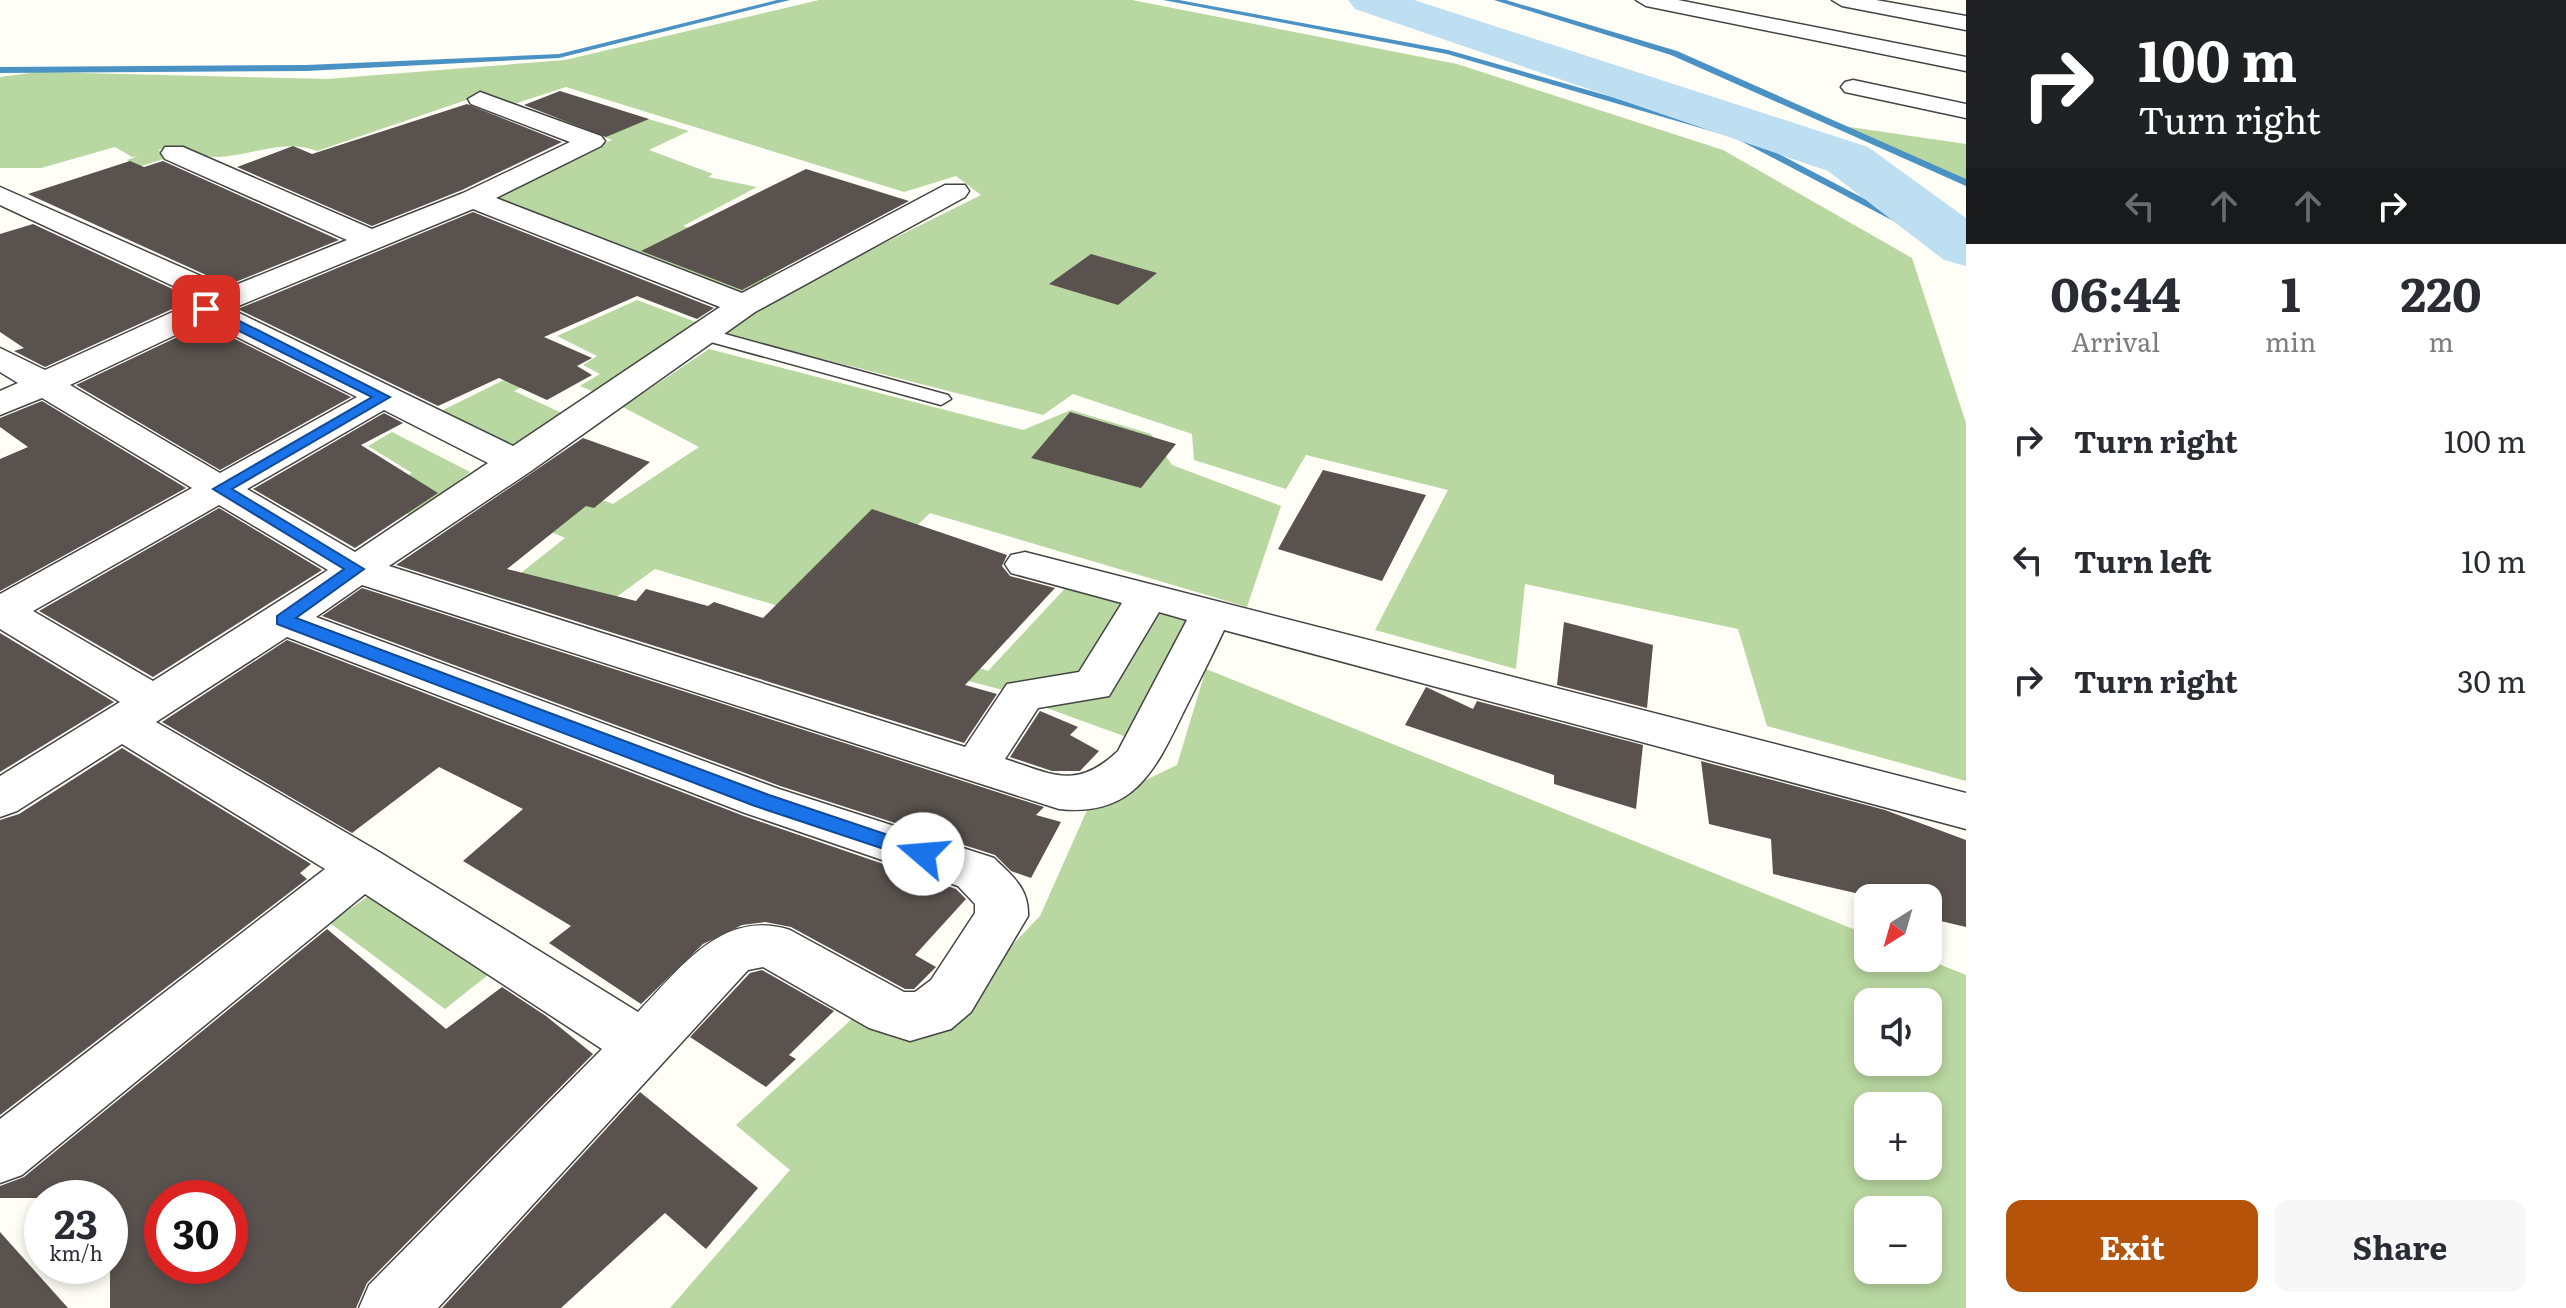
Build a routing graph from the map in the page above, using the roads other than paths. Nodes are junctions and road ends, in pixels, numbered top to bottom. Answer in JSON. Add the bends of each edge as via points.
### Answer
{"nodes":[{"id":1,"x":1646,"y":0,"type":"edge"},
{"id":2,"x":1842,"y":0,"type":"edge"},
{"id":3,"x":1966,"y":23,"type":"edge"},
{"id":4,"x":1966,"y":64,"type":"edge"},
{"id":5,"x":1853,"y":87,"type":"dead end"},
{"id":6,"x":480,"y":99,"type":"dead end"},
{"id":7,"x":1966,"y":111,"type":"edge"},
{"id":8,"x":174,"y":153,"type":"dead end"},
{"id":9,"x":955,"y":191,"type":"dead end"},
{"id":10,"x":0,"y":195,"type":"edge"},
{"id":11,"x":473,"y":199,"type":"junction"},
{"id":12,"x":372,"y":240,"type":"junction"},
{"id":13,"x":216,"y":304,"type":"junction"},
{"id":14,"x":744,"y":305,"type":"junction"},
{"id":15,"x":703,"y":334,"type":"junction"},
{"id":16,"x":0,"y":358,"type":"edge"},
{"id":17,"x":47,"y":385,"type":"junction"},
{"id":18,"x":382,"y":397,"type":"junction"},
{"id":19,"x":941,"y":399,"type":"dead end"},
{"id":20,"x":0,"y":404,"type":"edge"},
{"id":21,"x":518,"y":463,"type":"junction"},
{"id":22,"x":220,"y":489,"type":"junction"},
{"id":23,"x":1025,"y":564,"type":"dead end"},
{"id":24,"x":355,"y":569,"type":"junction"},
{"id":25,"x":1147,"y":597,"type":"junction"},
{"id":26,"x":1,"y":611,"type":"edge"},
{"id":27,"x":1211,"y":614,"type":"junction"},
{"id":28,"x":283,"y":620,"type":"junction"},
{"id":29,"x":139,"y":713,"type":"junction"},
{"id":30,"x":976,"y":767,"type":"junction"},
{"id":31,"x":0,"y":799,"type":"edge"},
{"id":32,"x":1966,"y":811,"type":"edge"},
{"id":33,"x":363,"y":867,"type":"junction"},
{"id":34,"x":642,"y":1045,"type":"junction"},
{"id":35,"x":0,"y":1155,"type":"edge"},
{"id":36,"x":393,"y":1308,"type":"edge"}],
"edges":[{"from":1,"to":4,"type":"street"},
{"from":2,"to":3,"type":"street"},
{"from":5,"to":7,"type":"street"},
{"from":6,"to":11,"type":"street","via":[[592,141]]},
{"from":8,"to":12,"type":"street"},
{"from":9,"to":14,"type":"street"},
{"from":10,"to":13,"type":"street"},
{"from":11,"to":12,"type":"street"},
{"from":11,"to":14,"type":"street"},
{"from":12,"to":13,"type":"street"},
{"from":13,"to":17,"type":"street"},
{"from":13,"to":18,"type":"street"},
{"from":14,"to":15,"type":"street"},
{"from":15,"to":19,"type":"lane"},
{"from":15,"to":21,"type":"street"},
{"from":16,"to":17,"type":"street"},
{"from":17,"to":20,"type":"street"},
{"from":17,"to":22,"type":"street"},
{"from":18,"to":21,"type":"street"},
{"from":18,"to":22,"type":"street"},
{"from":21,"to":24,"type":"street"},
{"from":22,"to":24,"type":"street"},
{"from":22,"to":26,"type":"street"},
{"from":23,"to":25,"type":"street"},
{"from":24,"to":28,"type":"street"},
{"from":24,"to":30,"type":"street"},
{"from":25,"to":27,"type":"street"},
{"from":25,"to":30,"type":"street","via":[[1093,685],[1023,695]]},
{"from":26,"to":29,"type":"street"},
{"from":27,"to":30,"type":"street","via":[[1136,761],[1118,781],[1079,796]]},
{"from":27,"to":32,"type":"street"},
{"from":28,"to":29,"type":"street"},
{"from":28,"to":34,"type":"street","via":[[762,801],[976,872],[1002,898],[1001,916],[993,929],[951,996],[931,1012],[910,1017],[889,1011],[771,945],[749,946],[729,955]]},
{"from":29,"to":31,"type":"street"},
{"from":29,"to":33,"type":"street"},
{"from":33,"to":34,"type":"street"},
{"from":33,"to":35,"type":"street"},
{"from":34,"to":36,"type":"street"}]}
